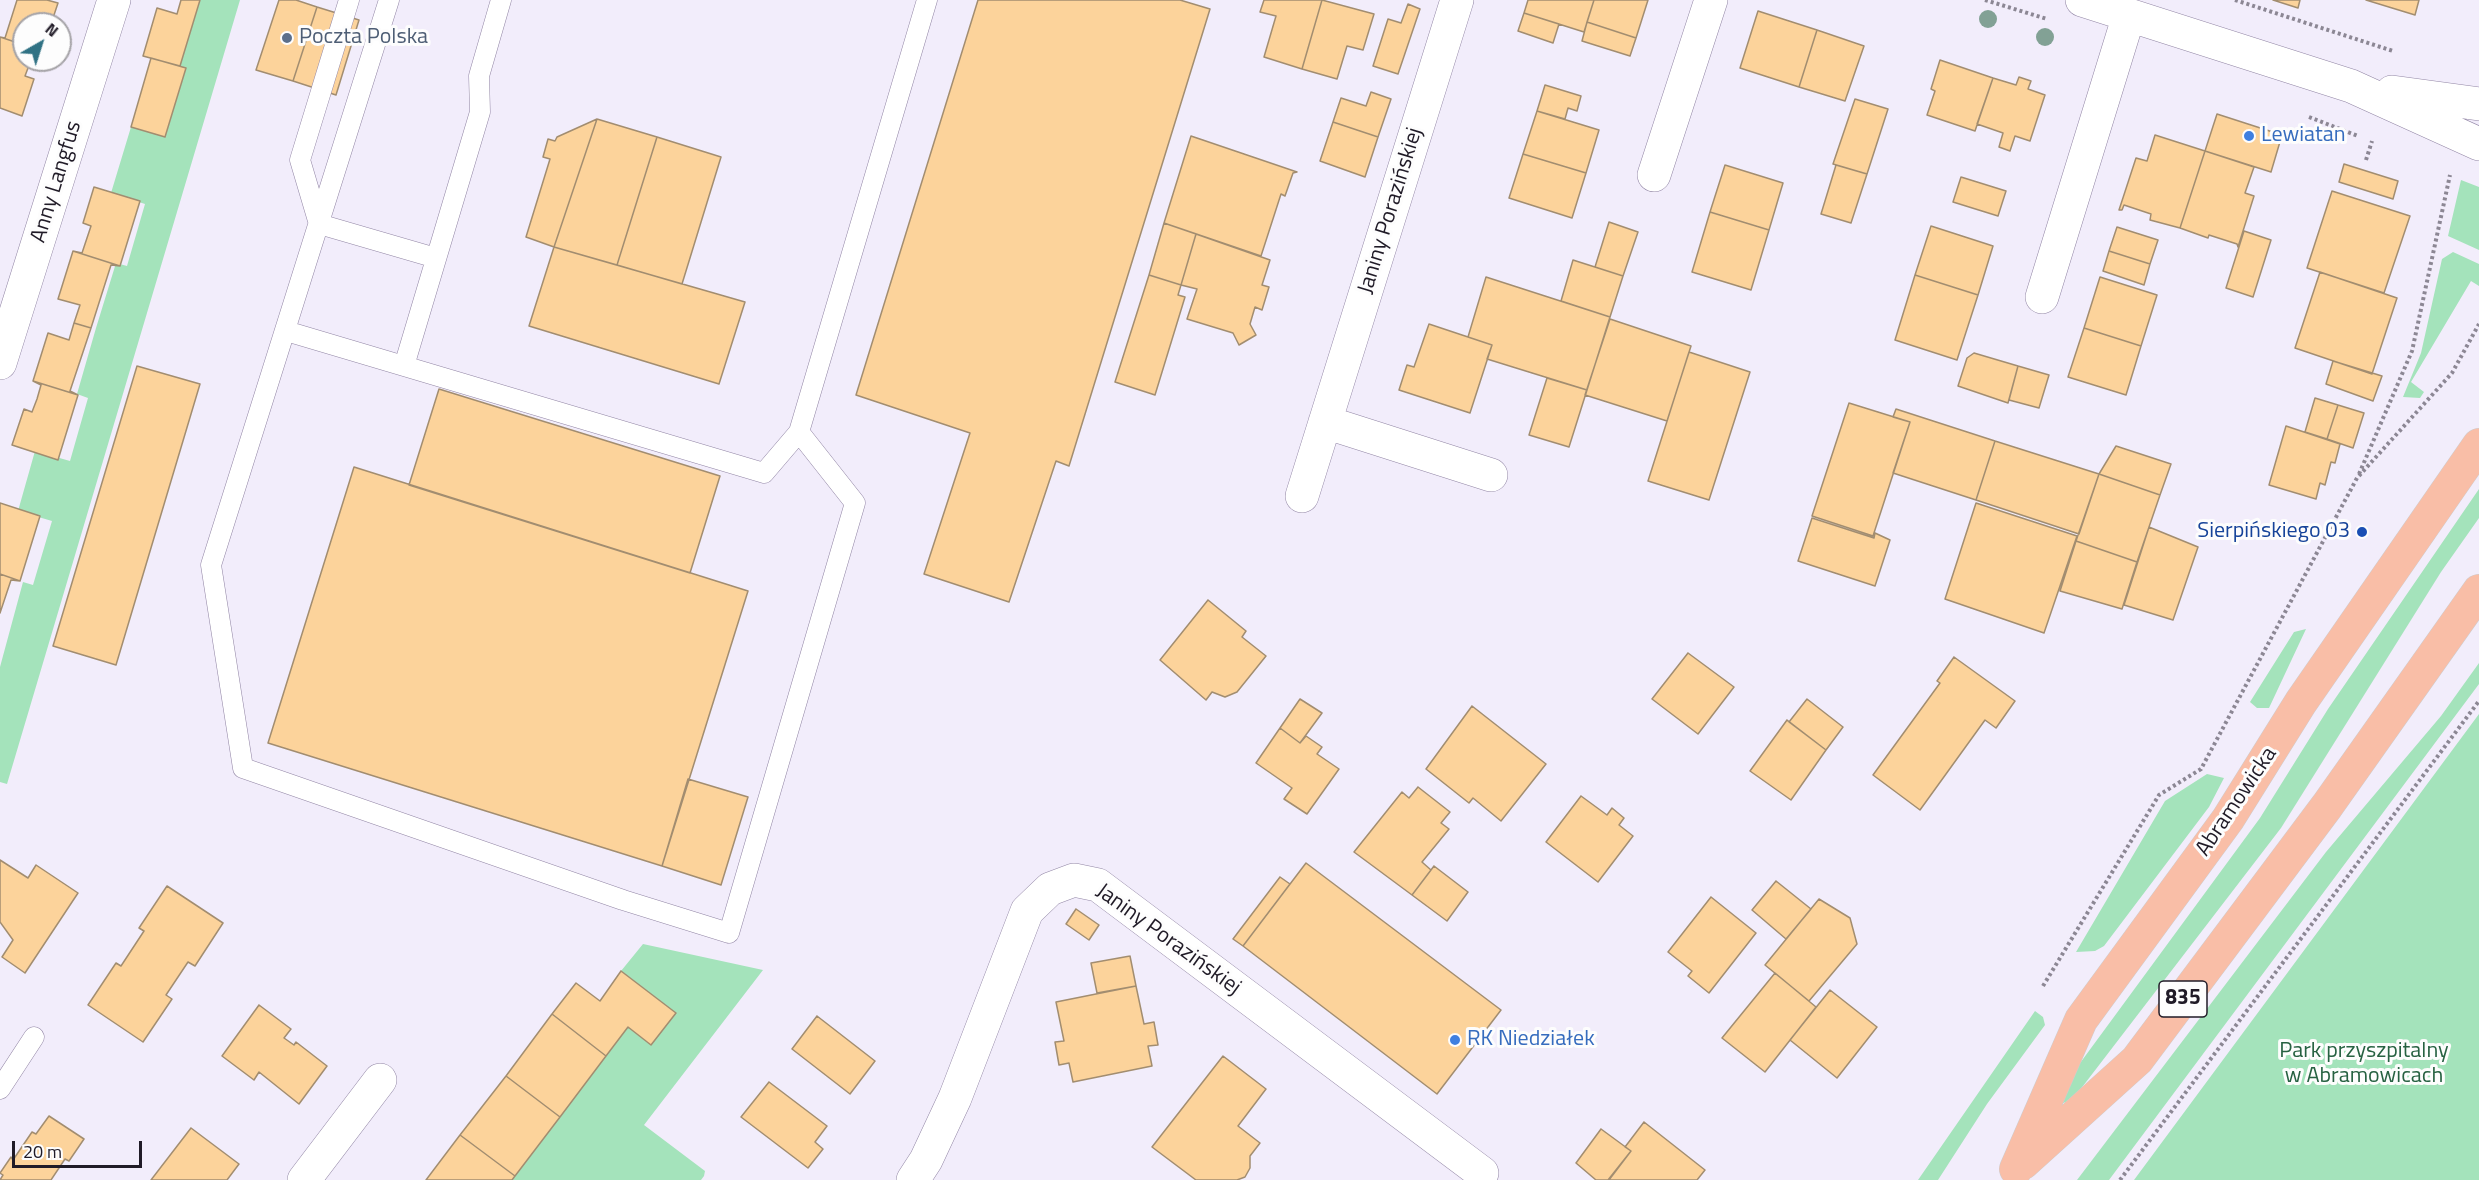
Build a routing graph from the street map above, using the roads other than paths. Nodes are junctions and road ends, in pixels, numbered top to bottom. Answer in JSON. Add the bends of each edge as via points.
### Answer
{"nodes":[{"id":1,"x":114,"y":0,"type":"edge"},
{"id":2,"x":349,"y":0,"type":"edge"},
{"id":3,"x":389,"y":0,"type":"edge"},
{"id":4,"x":501,"y":0,"type":"edge"},
{"id":5,"x":927,"y":0,"type":"edge"},
{"id":6,"x":1457,"y":0,"type":"edge"},
{"id":7,"x":1711,"y":0,"type":"edge"},
{"id":8,"x":2082,"y":0,"type":"edge"},
{"id":9,"x":2129,"y":15,"type":"junction"},
{"id":10,"x":2351,"y":86,"type":"junction"},
{"id":11,"x":2479,"y":104,"type":"edge"},
{"id":12,"x":2479,"y":144,"type":"edge"},
{"id":13,"x":1654,"y":175,"type":"dead end"},
{"id":14,"x":319,"y":224,"type":"junction"},
{"id":15,"x":436,"y":258,"type":"junction"},
{"id":16,"x":2042,"y":297,"type":"dead end"},
{"id":17,"x":286,"y":331,"type":"junction"},
{"id":18,"x":0,"y":363,"type":"edge"},
{"id":19,"x":404,"y":366,"type":"junction"},
{"id":20,"x":1325,"y":422,"type":"junction"},
{"id":21,"x":799,"y":432,"type":"junction"},
{"id":22,"x":2479,"y":445,"type":"edge"},
{"id":23,"x":1491,"y":475,"type":"dead end"},
{"id":24,"x":1302,"y":496,"type":"dead end"},
{"id":25,"x":2479,"y":591,"type":"edge"},
{"id":26,"x":34,"y":1037,"type":"dead end"},
{"id":27,"x":380,"y":1080,"type":"dead end"},
{"id":28,"x":0,"y":1089,"type":"edge"},
{"id":29,"x":1482,"y":1173,"type":"dead end"},
{"id":30,"x":2012,"y":1175,"type":"edge"},
{"id":31,"x":304,"y":1180,"type":"edge"},
{"id":32,"x":913,"y":1180,"type":"edge"}],
"edges":[{"from":1,"to":18,"type":"street","name":"Anny Langfus"},
{"from":2,"to":14,"type":"lane","via":[[300,160]]},
{"from":3,"to":14,"type":"lane"},
{"from":4,"to":15,"type":"lane","via":[[479,76],[480,112]]},
{"from":5,"to":21,"type":"lane"},
{"from":6,"to":20,"type":"street","name":"Janiny Porazińskiej"},
{"from":7,"to":13,"type":"street"},
{"from":8,"to":9,"type":"street"},
{"from":9,"to":10,"type":"street"},
{"from":9,"to":16,"type":"street"},
{"from":10,"to":11,"type":"street"},
{"from":10,"to":12,"type":"street"},
{"from":14,"to":15,"type":"lane"},
{"from":14,"to":17,"type":"lane"},
{"from":15,"to":19,"type":"lane"},
{"from":17,"to":19,"type":"lane"},
{"from":17,"to":21,"type":"lane","via":[[210,565],[243,768],[729,933],[855,503]]},
{"from":19,"to":21,"type":"lane","via":[[764,473]]},
{"from":20,"to":23,"type":"street"},
{"from":20,"to":24,"type":"street","name":"Janiny Porazińskiej"},
{"from":22,"to":30,"type":"main road","name":"Abramowicka","number":"835","via":[[2301,702],[2228,819],[2081,1020]]},
{"from":25,"to":30,"type":"main road","name":"Abramowicka","number":"835","via":[[2327,806],[2137,1060]]},
{"from":26,"to":28,"type":"lane"},
{"from":27,"to":31,"type":"street"},
{"from":29,"to":32,"type":"street","name":"Janiny Porazińskiej","via":[[1098,885],[1074,880],[1050,889],[1027,911],[955,1098]]}]}
